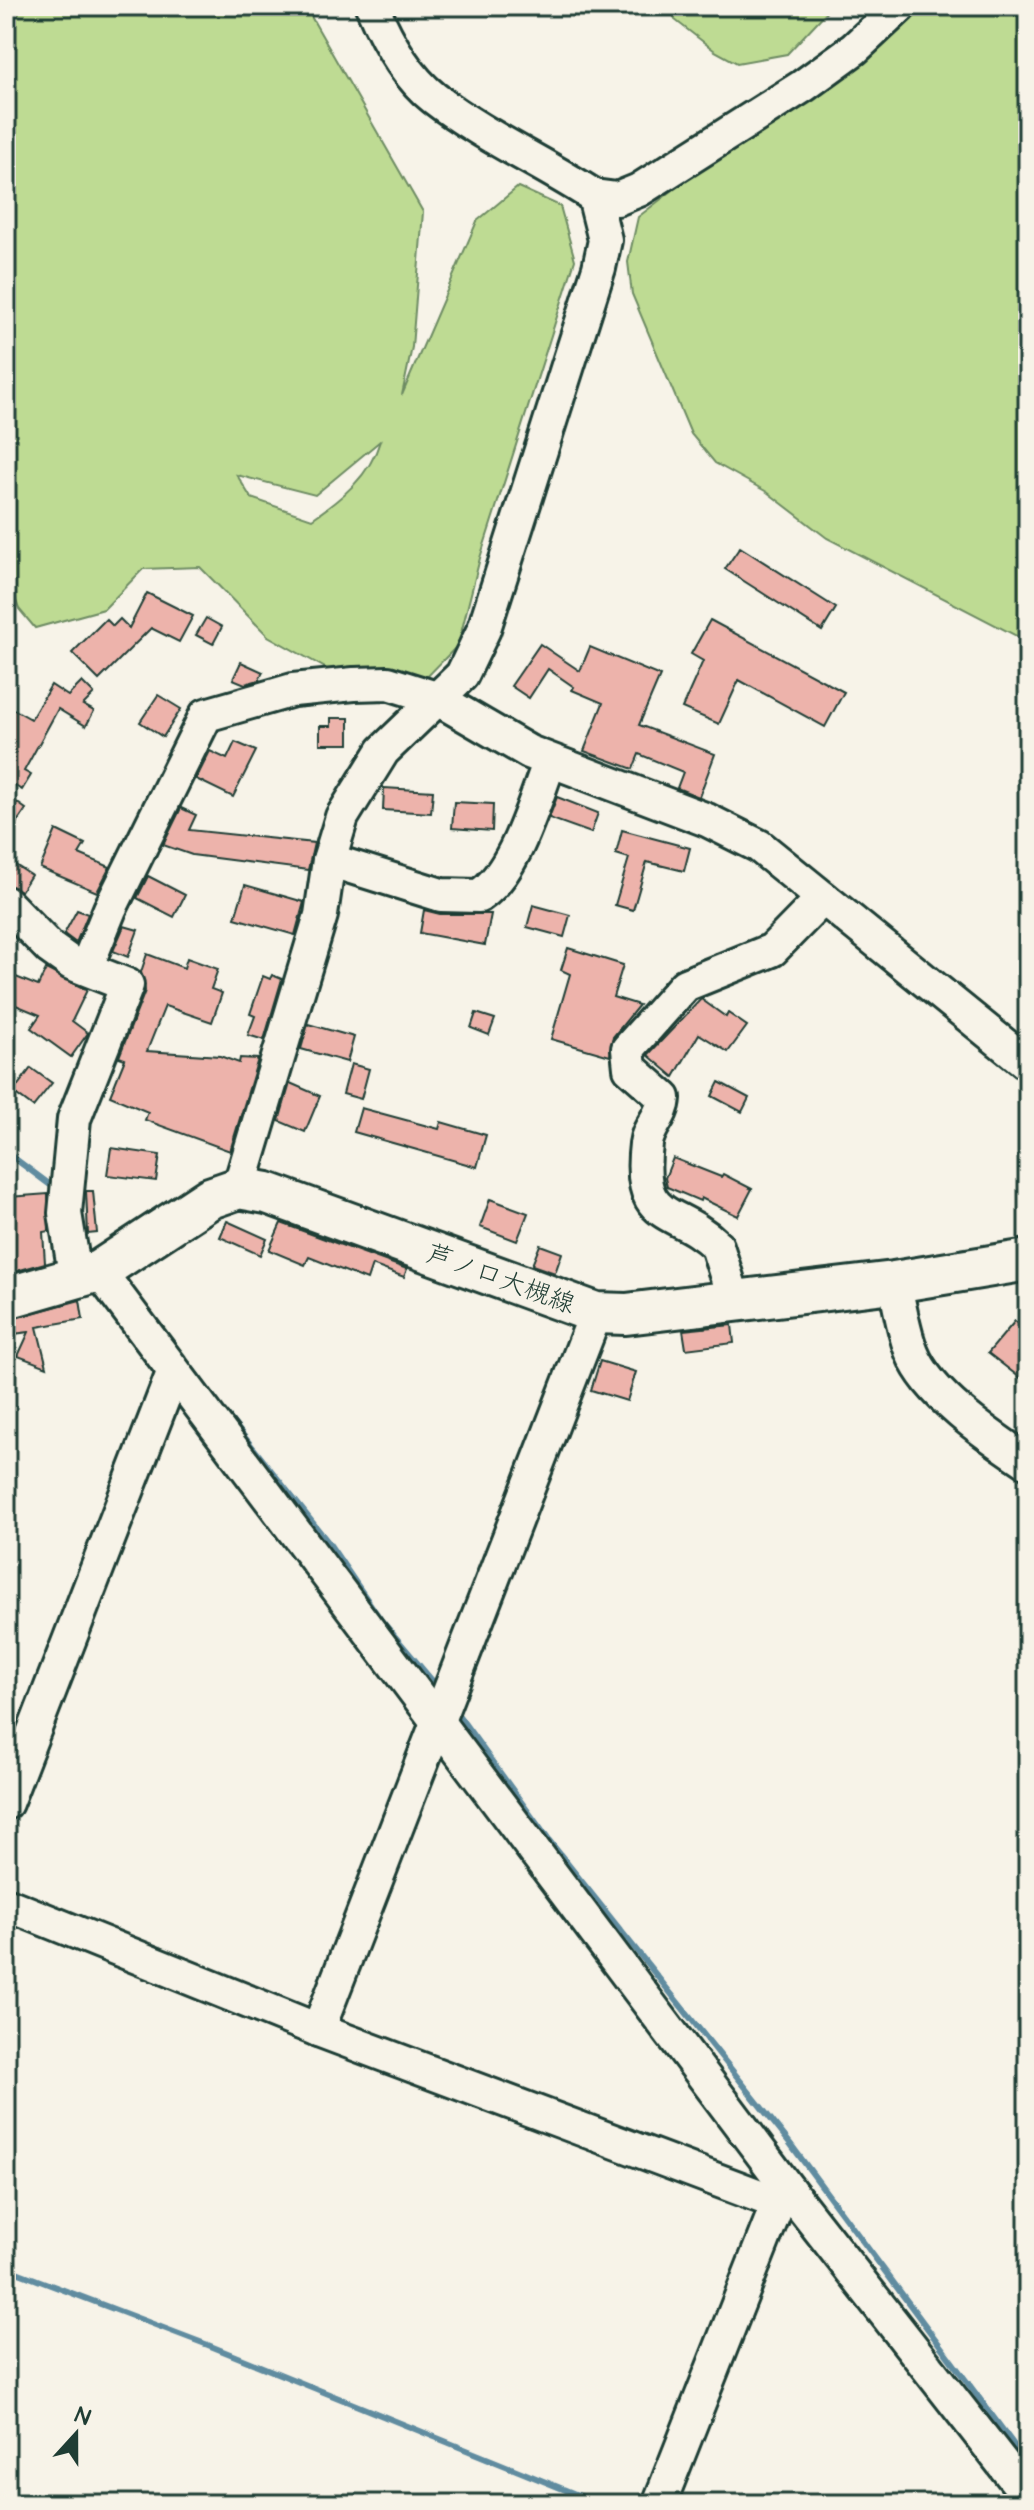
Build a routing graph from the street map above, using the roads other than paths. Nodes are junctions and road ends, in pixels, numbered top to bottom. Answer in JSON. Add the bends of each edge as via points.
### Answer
{"nodes":[{"id":1,"x":372,"y":6,"type":"edge"},
{"id":2,"x":900,"y":6,"type":"edge"},
{"id":3,"x":594,"y":196,"type":"junction"},
{"id":4,"x":436,"y":698,"type":"junction"},
{"id":5,"x":550,"y":761,"type":"junction"},
{"id":6,"x":329,"y":860,"type":"junction"},
{"id":7,"x":823,"y":898,"type":"junction"},
{"id":8,"x":6,"y":903,"type":"edge"},
{"id":9,"x":86,"y":968,"type":"junction"},
{"id":10,"x":1028,"y":1064,"type":"edge"},
{"id":11,"x":239,"y":1188,"type":"junction"},
{"id":12,"x":1028,"y":1260,"type":"edge"},
{"id":13,"x":87,"y":1275,"type":"junction"},
{"id":14,"x":894,"y":1282,"type":"junction"},
{"id":15,"x":6,"y":1298,"type":"edge"},
{"id":16,"x":734,"y":1300,"type":"junction"},
{"id":17,"x":596,"y":1313,"type":"junction"},
{"id":18,"x":173,"y":1373,"type":"junction"},
{"id":19,"x":1028,"y":1462,"type":"edge"},
{"id":20,"x":438,"y":1719,"type":"junction"},
{"id":21,"x":6,"y":1803,"type":"edge"},
{"id":22,"x":6,"y":1904,"type":"edge"},
{"id":23,"x":318,"y":2030,"type":"junction"},
{"id":24,"x":786,"y":2201,"type":"junction"},
{"id":25,"x":1028,"y":2496,"type":"edge"},
{"id":26,"x":659,"y":2504,"type":"edge"}],
"edges":[{"from":1,"to":3,"type":"street","via":[[405,66],[432,97]]},
{"from":2,"to":3,"type":"street","via":[[803,86],[639,190],[617,199]]},
{"from":3,"to":4,"type":"street","via":[[605,240],[599,268],[484,629],[462,675]]},
{"from":4,"to":5,"type":"street"},
{"from":4,"to":6,"type":"street","via":[[383,751],[342,817]]},
{"from":4,"to":9,"type":"street","via":[[388,683],[354,684],[293,690],[206,715]]},
{"from":5,"to":6,"type":"street","via":[[509,861],[499,880],[479,896],[441,895]]},
{"from":5,"to":7,"type":"street","via":[[707,820],[759,846]]},
{"from":6,"to":11,"type":"street","via":[[317,929]]},
{"from":7,"to":10,"type":"street"},
{"from":7,"to":16,"type":"street","via":[[772,950],[685,985],[628,1049],[630,1068],[664,1098],[661,1118],[646,1141],[650,1200],[717,1246]]},
{"from":8,"to":9,"type":"street","via":[[50,948]]},
{"from":9,"to":13,"type":"street","via":[[127,985],[74,1119],[65,1213]]},
{"from":11,"to":13,"type":"main road","via":[[210,1198]]},
{"from":11,"to":17,"type":"main road","name":"芦ノ口大槻線","via":[[267,1193]]},
{"from":12,"to":14,"type":"main road","name":"芦ノ口大槻線"},
{"from":13,"to":15,"type":"main road"},
{"from":13,"to":18,"type":"street"},
{"from":14,"to":16,"type":"main road","name":"芦ノ口大槻線"},
{"from":14,"to":19,"type":"street","via":[[912,1353],[925,1375],[978,1426]]},
{"from":16,"to":17,"type":"main road","name":"芦ノ口大槻線"},
{"from":17,"to":20,"type":"street"},
{"from":18,"to":20,"type":"street"},
{"from":18,"to":21,"type":"street"},
{"from":20,"to":23,"type":"street"},
{"from":20,"to":24,"type":"street"},
{"from":22,"to":23,"type":"street"},
{"from":23,"to":24,"type":"street"},
{"from":24,"to":25,"type":"street"},
{"from":24,"to":26,"type":"street"}]}
